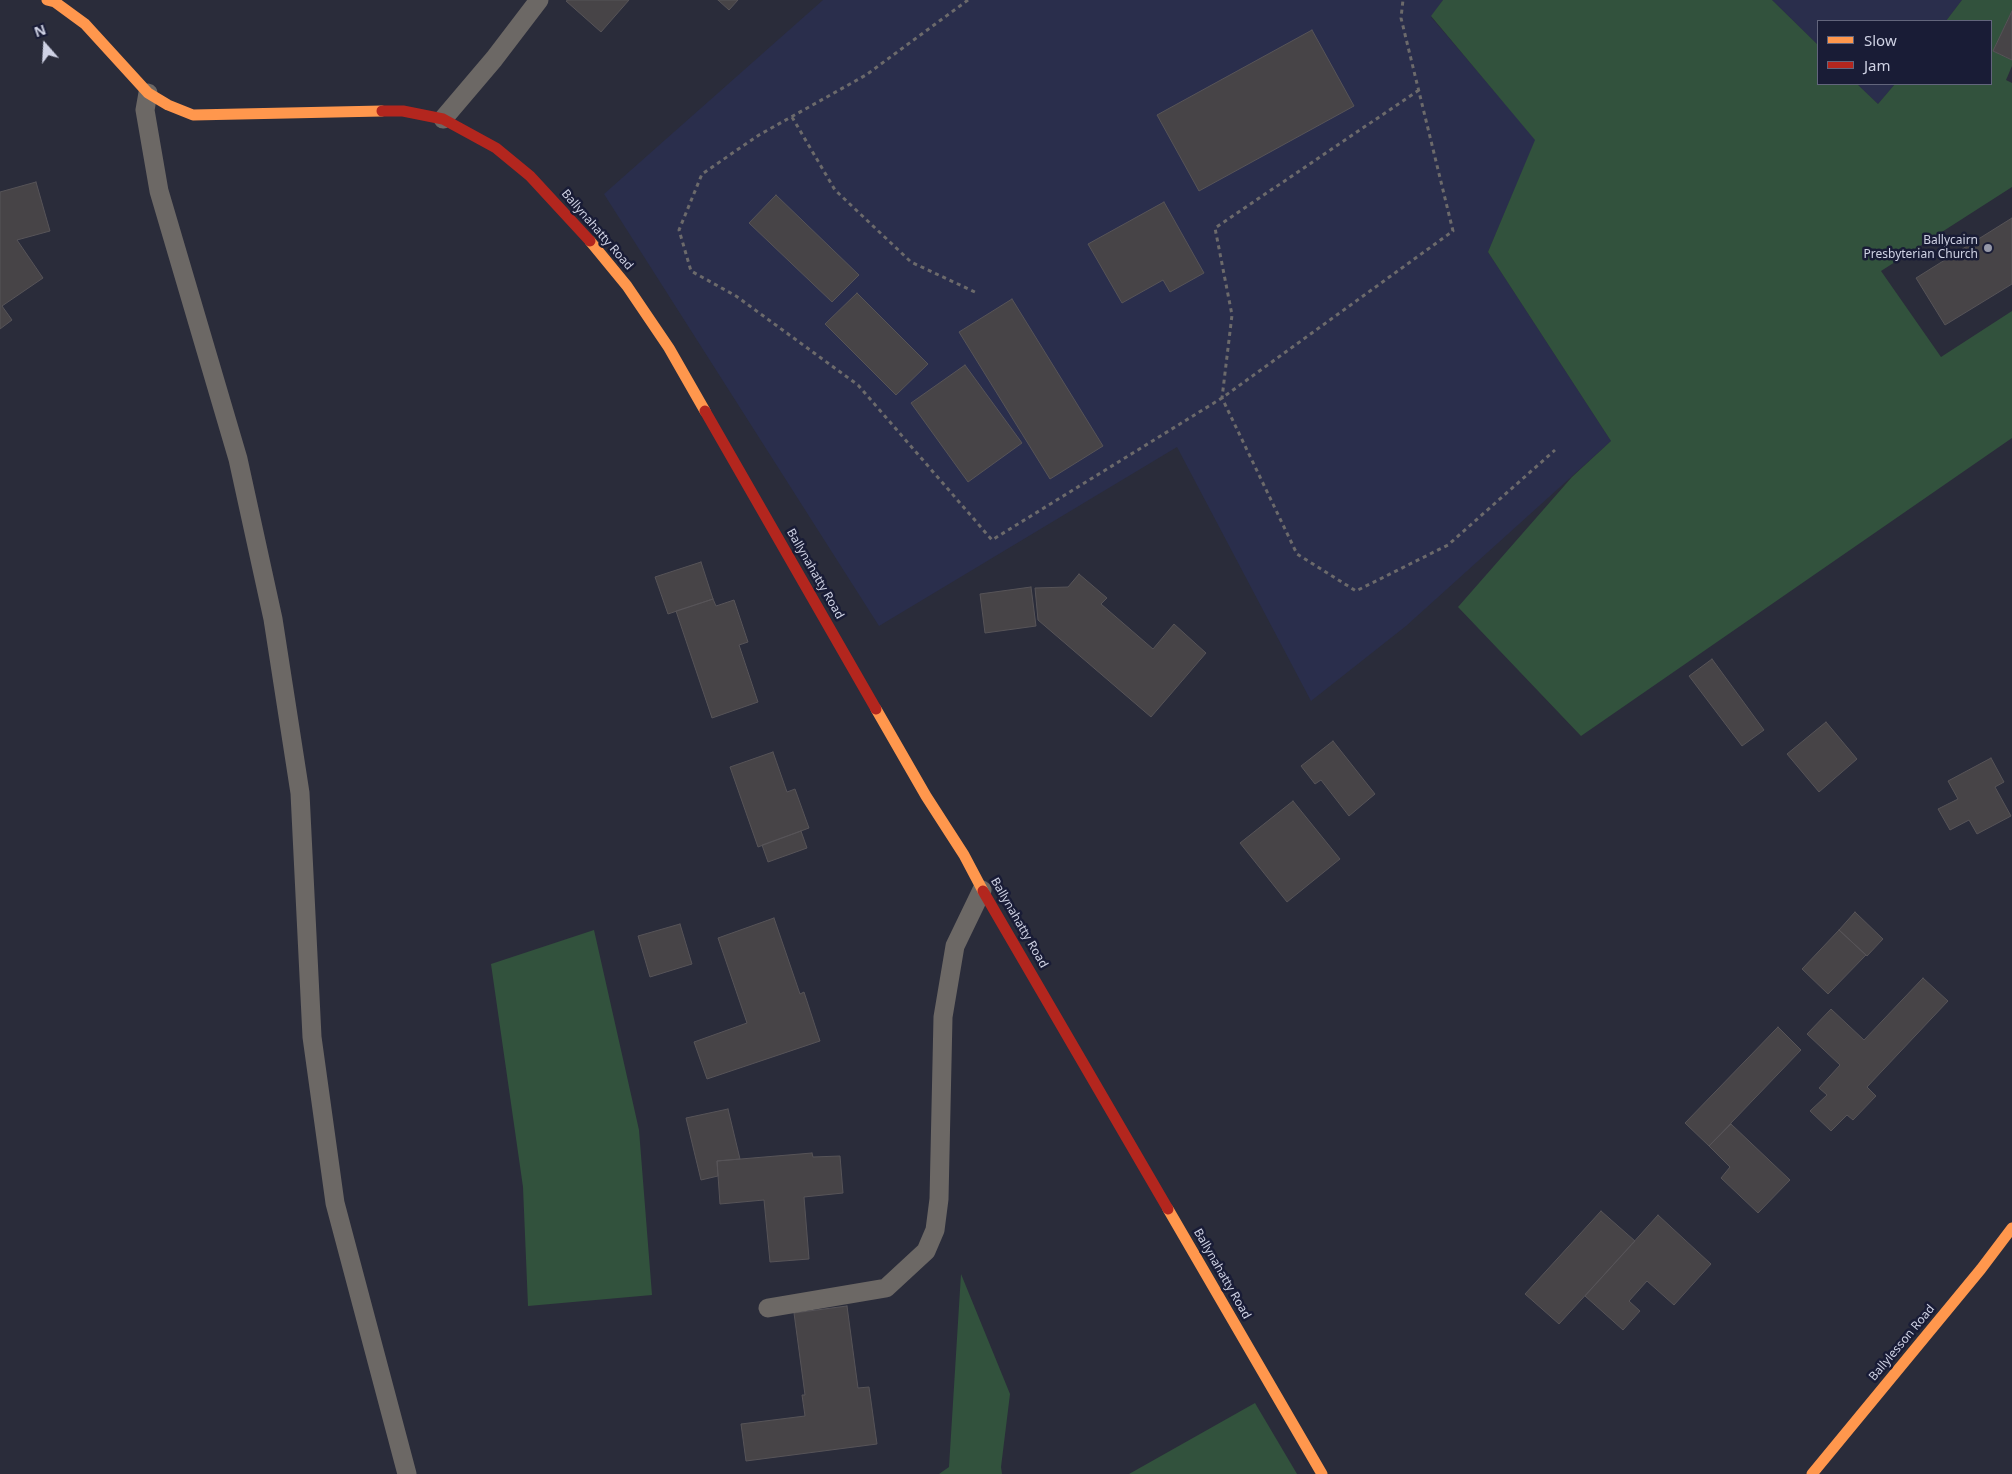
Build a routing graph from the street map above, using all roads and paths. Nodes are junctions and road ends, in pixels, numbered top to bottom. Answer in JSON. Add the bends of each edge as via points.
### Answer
{"nodes":[{"id":1,"x":47,"y":0,"type":"edge"},
{"id":2,"x":539,"y":0,"type":"edge"},
{"id":3,"x":968,"y":0,"type":"edge"},
{"id":4,"x":1403,"y":0,"type":"edge"},
{"id":5,"x":1419,"y":90,"type":"junction"},
{"id":6,"x":148,"y":93,"type":"junction"},
{"id":7,"x":792,"y":117,"type":"junction"},
{"id":8,"x":443,"y":119,"type":"junction"},
{"id":9,"x":977,"y":293,"type":"dead end"},
{"id":10,"x":1222,"y":398,"type":"junction"},
{"id":11,"x":1555,"y":450,"type":"dead end"},
{"id":12,"x":982,"y":890,"type":"junction"},
{"id":13,"x":2012,"y":1228,"type":"edge"},
{"id":14,"x":768,"y":1308,"type":"dead end"},
{"id":15,"x":407,"y":1474,"type":"edge"},
{"id":16,"x":1322,"y":1474,"type":"edge"},
{"id":17,"x":1812,"y":1474,"type":"edge"}],
"edges":[{"from":1,"to":6,"type":"street","name":"Ballynahatty Road","via":[[55,2],[85,24]]},
{"from":2,"to":8,"type":"lane"},
{"from":3,"to":7,"type":"path","via":[[866,75]]},
{"from":4,"to":5,"type":"path","via":[[1401,18]]},
{"from":5,"to":10,"type":"path","via":[[1216,228],[1232,315]]},
{"from":5,"to":10,"type":"path","via":[[1453,231]]},
{"from":6,"to":8,"type":"street","name":"Ballynahatty Road","via":[[193,114],[403,111]]},
{"from":6,"to":15,"type":"lane","via":[[145,110],[158,190],[238,459],[273,619],[300,793],[312,1037],[335,1203]]},
{"from":7,"to":9,"type":"path","via":[[842,197],[911,262]]},
{"from":7,"to":10,"type":"path","via":[[702,174],[679,230],[691,271],[736,296],[858,385],[992,540]]},
{"from":8,"to":12,"type":"street","name":"Ballynahatty Road","via":[[496,148],[530,176],[627,286],[669,348]]},
{"from":10,"to":11,"type":"path","via":[[1297,554],[1356,591],[1448,545]]},
{"from":12,"to":14,"type":"lane","via":[[955,946],[943,1017],[939,1199],[936,1230],[926,1251],[886,1288]]},
{"from":12,"to":16,"type":"street","name":"Ballynahatty Road"},
{"from":13,"to":17,"type":"street","name":"Ballylesson Road"}]}
